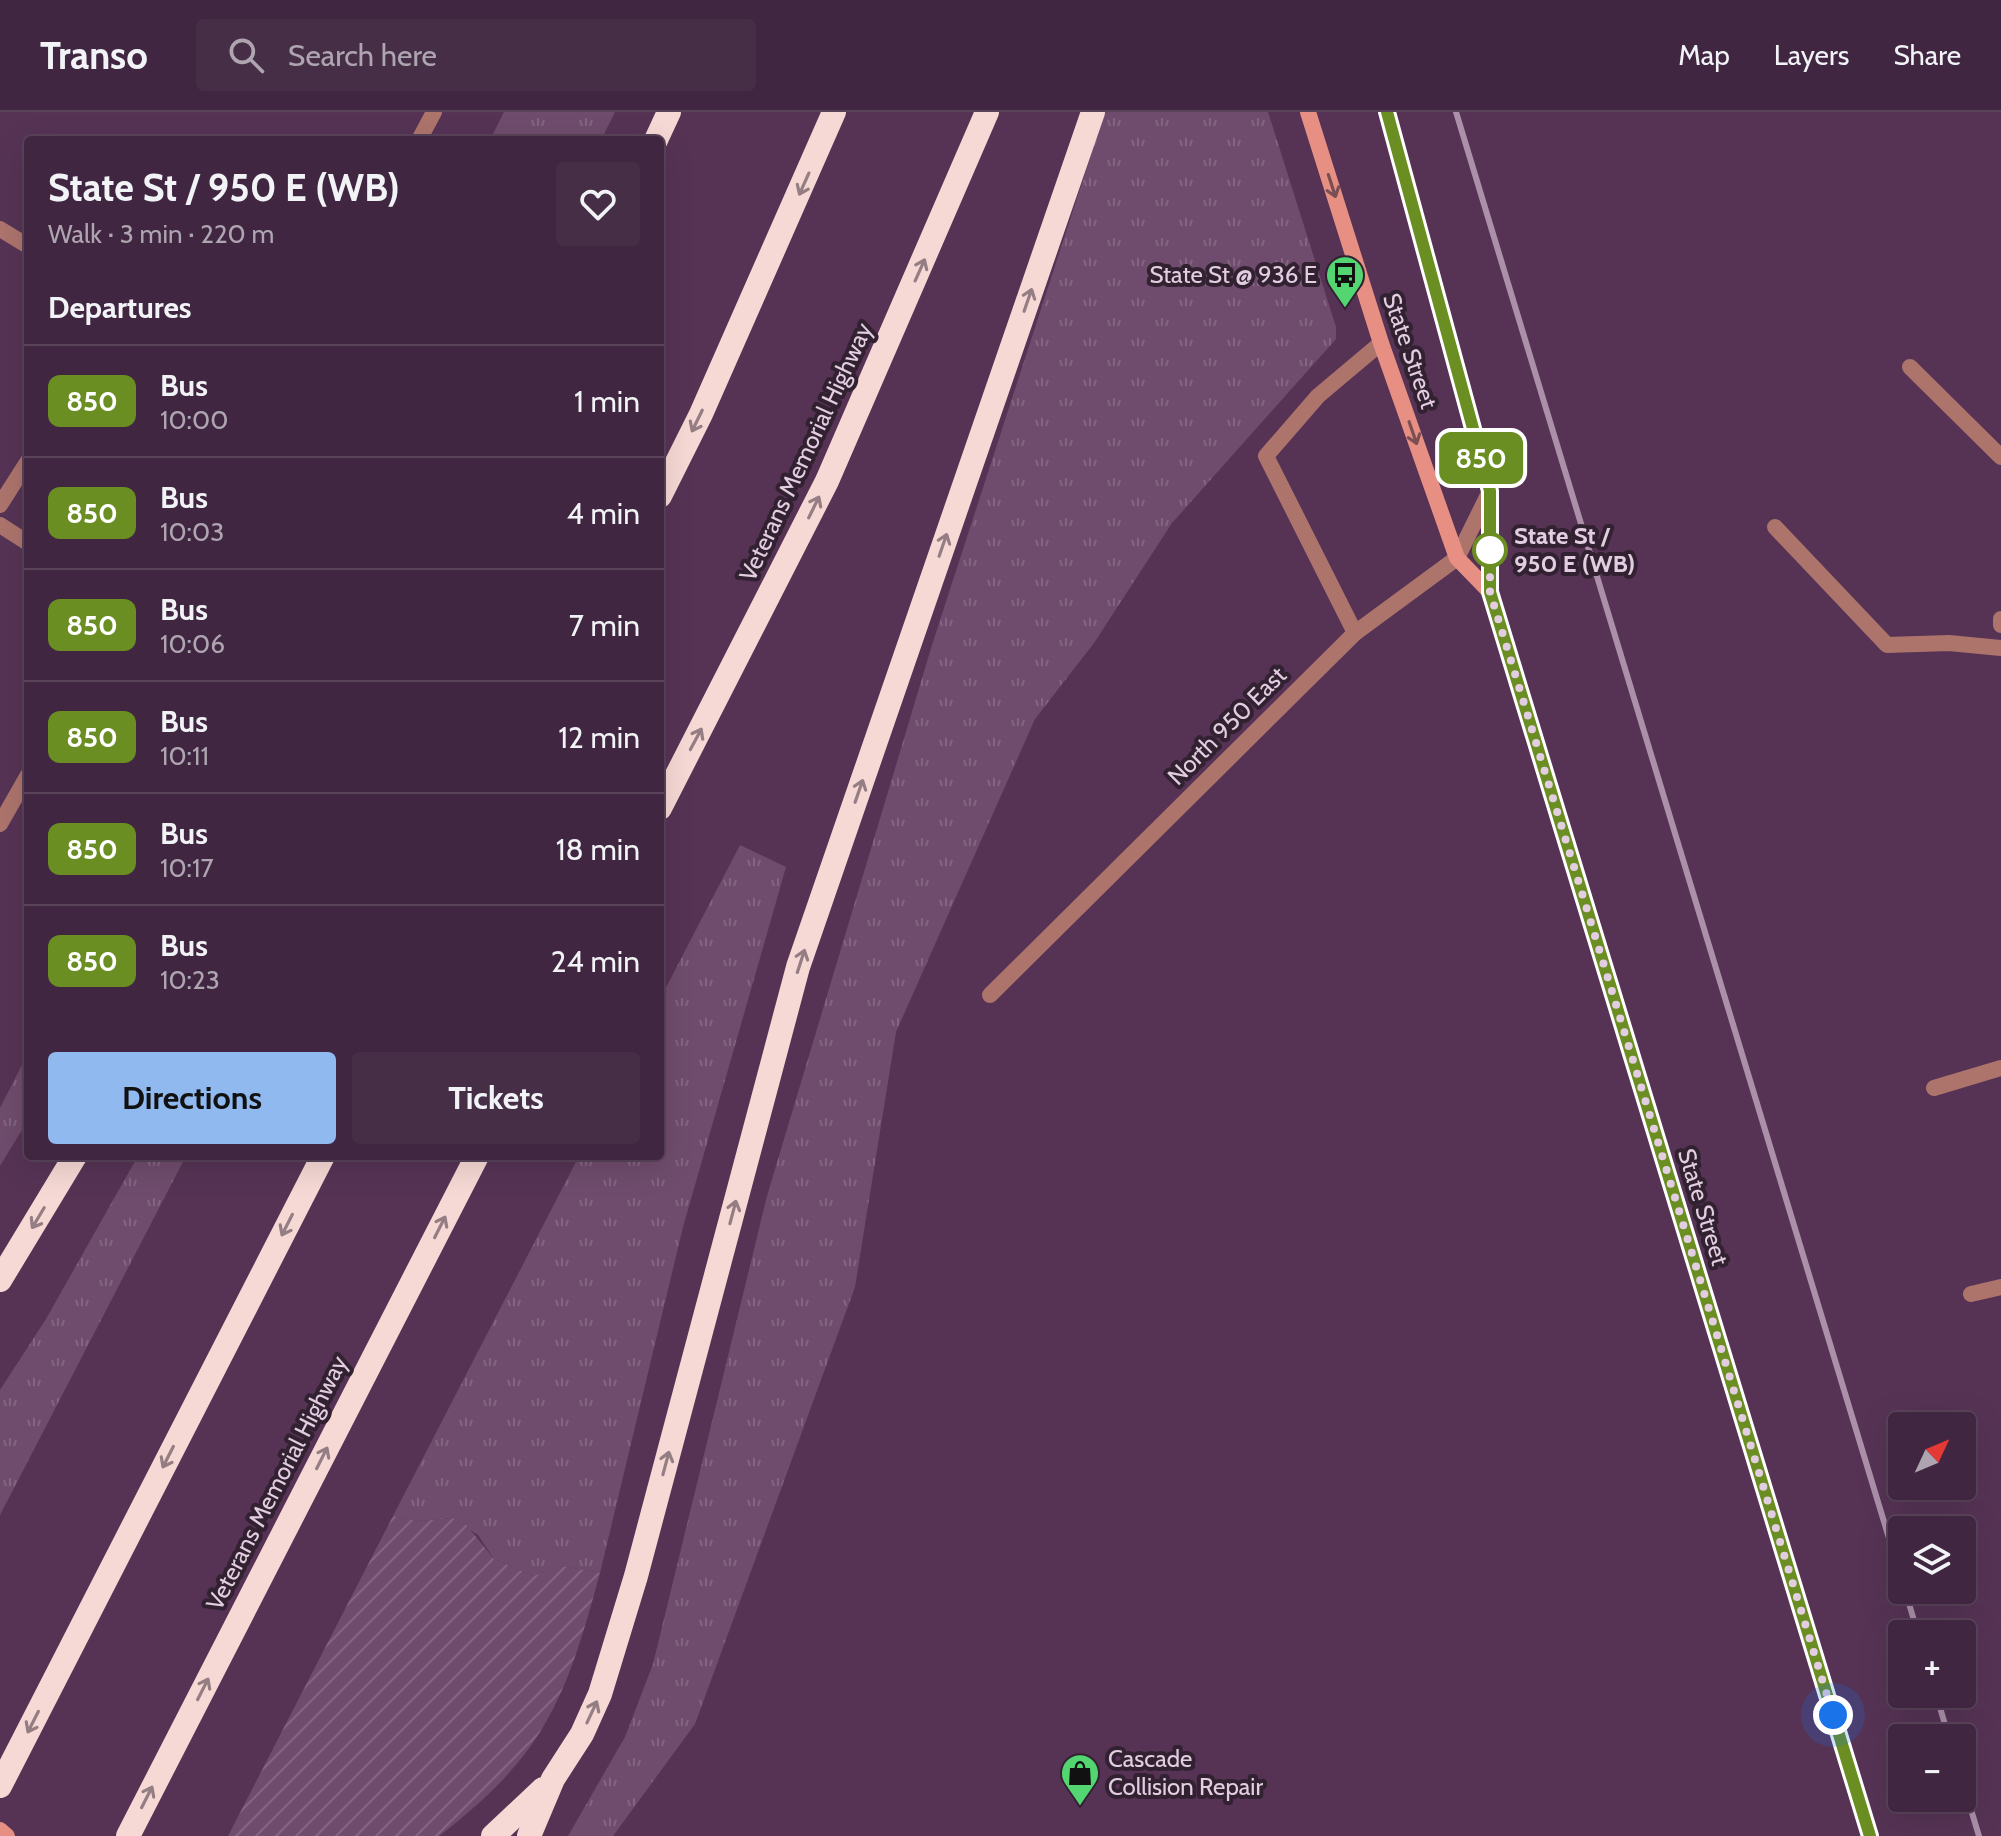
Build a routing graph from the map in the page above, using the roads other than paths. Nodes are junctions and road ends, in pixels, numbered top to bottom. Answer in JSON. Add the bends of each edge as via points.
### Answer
{"nodes":[{"id":1,"x":434,"y":112,"type":"edge"},
{"id":2,"x":669,"y":112,"type":"edge"},
{"id":3,"x":834,"y":112,"type":"edge"},
{"id":4,"x":987,"y":112,"type":"edge"},
{"id":5,"x":1093,"y":112,"type":"edge"},
{"id":6,"x":1308,"y":112,"type":"edge"},
{"id":7,"x":1387,"y":112,"type":"edge"},
{"id":8,"x":421,"y":136,"type":"edge"},
{"id":9,"x":658,"y":136,"type":"edge"},
{"id":10,"x":0,"y":229,"type":"edge"},
{"id":11,"x":24,"y":244,"type":"edge"},
{"id":12,"x":1381,"y":343,"type":"junction"},
{"id":13,"x":1910,"y":367,"type":"dead end"},
{"id":14,"x":2001,"y":457,"type":"edge"},
{"id":15,"x":24,"y":467,"type":"edge"},
{"id":16,"x":664,"y":488,"type":"edge"},
{"id":17,"x":1490,"y":491,"type":"junction"},
{"id":18,"x":0,"y":505,"type":"edge"},
{"id":19,"x":0,"y":525,"type":"edge"},
{"id":20,"x":1775,"y":527,"type":"dead end"},
{"id":21,"x":24,"y":540,"type":"edge"},
{"id":22,"x":1457,"y":558,"type":"junction"},
{"id":23,"x":1490,"y":592,"type":"junction"},
{"id":24,"x":1355,"y":633,"type":"junction"},
{"id":25,"x":2001,"y":648,"type":"edge"},
{"id":26,"x":24,"y":782,"type":"edge"},
{"id":27,"x":664,"y":800,"type":"edge"},
{"id":28,"x":0,"y":824,"type":"edge"},
{"id":29,"x":990,"y":995,"type":"dead end"},
{"id":30,"x":2001,"y":1068,"type":"edge"},
{"id":31,"x":1934,"y":1088,"type":"dead end"},
{"id":32,"x":73,"y":1160,"type":"edge"},
{"id":33,"x":321,"y":1160,"type":"edge"},
{"id":34,"x":475,"y":1160,"type":"edge"},
{"id":35,"x":0,"y":1280,"type":"edge"},
{"id":36,"x":2001,"y":1287,"type":"edge"},
{"id":37,"x":1971,"y":1294,"type":"dead end"},
{"id":38,"x":553,"y":1779,"type":"junction"},
{"id":39,"x":0,"y":1786,"type":"edge"},
{"id":40,"x":0,"y":1830,"type":"edge"},
{"id":41,"x":7,"y":1836,"type":"edge"},
{"id":42,"x":128,"y":1836,"type":"edge"},
{"id":43,"x":493,"y":1836,"type":"edge"},
{"id":44,"x":529,"y":1836,"type":"edge"},
{"id":45,"x":1870,"y":1836,"type":"edge"}],
"edges":[{"from":1,"to":8,"type":"street"},
{"from":2,"to":9,"type":"highway"},
{"from":3,"to":16,"type":"highway","one_way":true},
{"from":27,"to":4,"type":"highway","name":"Veterans Memorial Highway","one_way":true,"via":[[827,481]]},
{"from":38,"to":5,"type":"highway","one_way":true,"via":[[600,1694],[798,967]]},
{"from":6,"to":12,"type":"main road","name":"State Street","one_way":true},
{"from":7,"to":17,"type":"main road","name":"State Street"},
{"from":10,"to":11,"type":"street"},
{"from":12,"to":22,"type":"main road","name":"State Street","one_way":true},
{"from":12,"to":24,"type":"street","via":[[1318,396],[1266,456]]},
{"from":13,"to":14,"type":"street"},
{"from":15,"to":18,"type":"street"},
{"from":17,"to":22,"type":"street","name":"North 950 East"},
{"from":17,"to":23,"type":"main road","name":"State Street"},
{"from":19,"to":21,"type":"street"},
{"from":20,"to":25,"type":"street","via":[[1887,645]]},
{"from":22,"to":23,"type":"main road","name":"State Street"},
{"from":22,"to":24,"type":"street","name":"North 950 East"},
{"from":23,"to":45,"type":"main road","name":"State Street"},
{"from":24,"to":29,"type":"street","name":"North 950 East"},
{"from":26,"to":28,"type":"street"},
{"from":30,"to":31,"type":"street"},
{"from":32,"to":35,"type":"highway","one_way":true},
{"from":33,"to":39,"type":"highway","one_way":true},
{"from":42,"to":34,"type":"highway","name":"Veterans Memorial Highway","one_way":true},
{"from":36,"to":37,"type":"street"},
{"from":38,"to":43,"type":"highway"},
{"from":38,"to":44,"type":"highway"},
{"from":40,"to":41,"type":"main road"}]}
